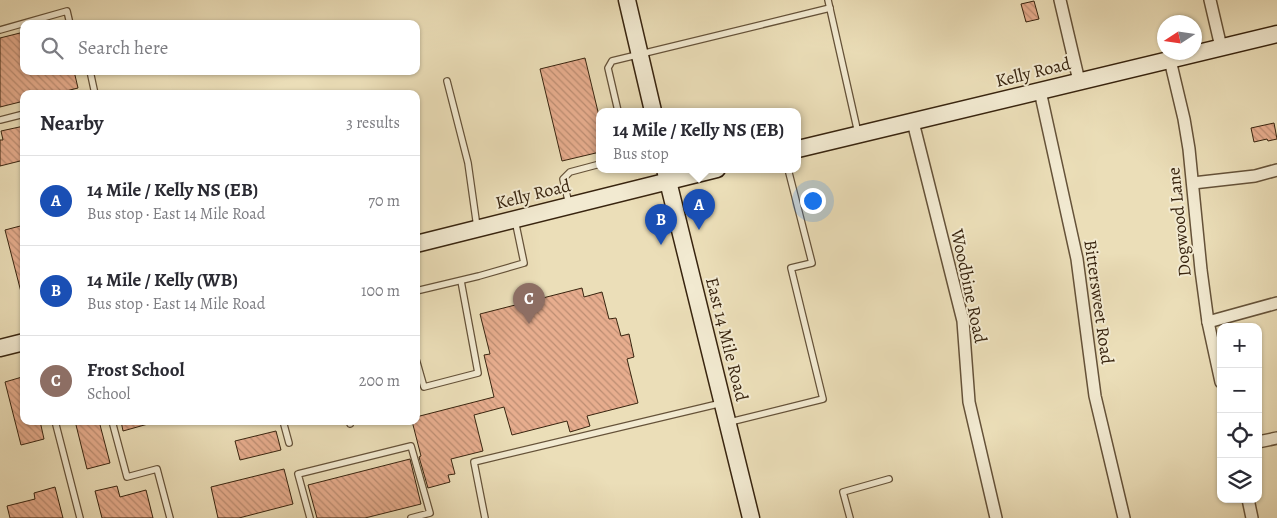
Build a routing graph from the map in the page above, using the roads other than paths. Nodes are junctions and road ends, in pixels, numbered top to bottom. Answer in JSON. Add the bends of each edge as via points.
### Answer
{"nodes":[{"id":1,"x":627,"y":0,"type":"edge"},
{"id":2,"x":828,"y":0,"type":"edge"},
{"id":3,"x":1060,"y":0,"type":"edge"},
{"id":4,"x":1210,"y":0,"type":"edge"},
{"id":5,"x":830,"y":8,"type":"junction"},
{"id":6,"x":35,"y":20,"type":"edge"},
{"id":7,"x":69,"y":20,"type":"edge"},
{"id":8,"x":20,"y":24,"type":"edge"},
{"id":9,"x":0,"y":30,"type":"edge"},
{"id":10,"x":1277,"y":34,"type":"edge"},
{"id":11,"x":1221,"y":47,"type":"junction"},
{"id":12,"x":1202,"y":52,"type":"edge"},
{"id":13,"x":640,"y":55,"type":"junction"},
{"id":14,"x":1170,"y":60,"type":"joint"},
{"id":15,"x":91,"y":75,"type":"edge"},
{"id":16,"x":447,"y":81,"type":"dead end"},
{"id":17,"x":1079,"y":81,"type":"junction"},
{"id":18,"x":94,"y":90,"type":"edge"},
{"id":19,"x":1040,"y":91,"type":"junction"},
{"id":20,"x":617,"y":108,"type":"edge"},
{"id":21,"x":652,"y":108,"type":"edge"},
{"id":22,"x":20,"y":115,"type":"edge"},
{"id":23,"x":0,"y":120,"type":"edge"},
{"id":24,"x":913,"y":122,"type":"junction"},
{"id":25,"x":858,"y":135,"type":"junction"},
{"id":26,"x":801,"y":149,"type":"edge"},
{"id":27,"x":596,"y":165,"type":"edge"},
{"id":28,"x":1277,"y":170,"type":"edge"},
{"id":29,"x":684,"y":173,"type":"edge"},
{"id":30,"x":789,"y":173,"type":"edge"},
{"id":31,"x":667,"y":175,"type":"edge"},
{"id":32,"x":1193,"y":183,"type":"junction"},
{"id":33,"x":569,"y":206,"type":"junction"},
{"id":34,"x":515,"y":219,"type":"junction"},
{"id":35,"x":477,"y":229,"type":"junction"},
{"id":36,"x":420,"y":243,"type":"edge"},
{"id":37,"x":461,"y":280,"type":"junction"},
{"id":38,"x":420,"y":290,"type":"edge"},
{"id":39,"x":1277,"y":303,"type":"edge"},
{"id":40,"x":1208,"y":322,"type":"junction"},
{"id":41,"x":20,"y":343,"type":"edge"},
{"id":42,"x":0,"y":348,"type":"edge"},
{"id":43,"x":1218,"y":368,"type":"edge"},
{"id":44,"x":420,"y":373,"type":"edge"},
{"id":45,"x":723,"y":403,"type":"junction"},
{"id":46,"x":728,"y":423,"type":"junction"},
{"id":47,"x":56,"y":425,"type":"edge"},
{"id":48,"x":113,"y":425,"type":"edge"},
{"id":49,"x":284,"y":425,"type":"edge"},
{"id":50,"x":1277,"y":438,"type":"edge"},
{"id":51,"x":1262,"y":441,"type":"edge"},
{"id":52,"x":289,"y":443,"type":"dead end"},
{"id":53,"x":889,"y":479,"type":"dead end"},
{"id":54,"x":1249,"y":503,"type":"edge"},
{"id":55,"x":430,"y":516,"type":"edge"},
{"id":56,"x":80,"y":518,"type":"edge"},
{"id":57,"x":170,"y":518,"type":"edge"},
{"id":58,"x":310,"y":518,"type":"edge"},
{"id":59,"x":411,"y":518,"type":"edge"},
{"id":60,"x":486,"y":518,"type":"edge"},
{"id":61,"x":751,"y":518,"type":"edge"},
{"id":62,"x":850,"y":518,"type":"edge"},
{"id":63,"x":996,"y":518,"type":"edge"},
{"id":64,"x":1124,"y":518,"type":"edge"},
{"id":65,"x":1252,"y":518,"type":"edge"}],
"edges":[{"from":1,"to":13,"type":"street"},
{"from":2,"to":5,"type":"lane"},
{"from":3,"to":17,"type":"street"},
{"from":4,"to":11,"type":"street"},
{"from":5,"to":13,"type":"lane"},
{"from":5,"to":25,"type":"lane"},
{"from":6,"to":7,"type":"lane","via":[[67,11]]},
{"from":8,"to":9,"type":"lane"},
{"from":10,"to":11,"type":"street","name":"Kelly Road"},
{"from":11,"to":12,"type":"street","name":"Kelly Road"},
{"from":13,"to":20,"type":"lane","via":[[612,61],[608,68]]},
{"from":13,"to":21,"type":"street"},
{"from":14,"to":17,"type":"street","name":"Kelly Road"},
{"from":14,"to":32,"type":"street","name":"Dogwood Lane","via":[[1184,118]]},
{"from":15,"to":18,"type":"lane"},
{"from":16,"to":35,"type":"lane","via":[[468,163]]},
{"from":17,"to":19,"type":"street","name":"Kelly Road"},
{"from":19,"to":24,"type":"street","name":"Kelly Road"},
{"from":19,"to":64,"type":"street","name":"Bittersweet Road","via":[[1077,259],[1095,396]]},
{"from":22,"to":23,"type":"lane"},
{"from":24,"to":25,"type":"street","name":"Kelly Road"},
{"from":24,"to":63,"type":"street","name":"Woodbine Road","via":[[963,321],[969,402]]},
{"from":25,"to":26,"type":"street","name":"Kelly Road"},
{"from":27,"to":33,"type":"lane","via":[[570,172],[563,179]]},
{"from":28,"to":32,"type":"street","via":[[1256,176]]},
{"from":29,"to":31,"type":"street","name":"Kelly Road"},
{"from":30,"to":46,"type":"lane","via":[[812,263],[792,268],[823,399]]},
{"from":31,"to":33,"type":"street","name":"Kelly Road"},
{"from":31,"to":45,"type":"street","name":"East 14 Mile Road"},
{"from":32,"to":40,"type":"street","name":"Dogwood Lane"},
{"from":33,"to":34,"type":"street","name":"Kelly Road"},
{"from":34,"to":35,"type":"street","name":"Kelly Road"},
{"from":34,"to":37,"type":"lane","via":[[524,263]]},
{"from":35,"to":36,"type":"street","name":"Kelly Road"},
{"from":37,"to":38,"type":"lane"},
{"from":37,"to":44,"type":"lane","via":[[478,374],[424,387]]},
{"from":39,"to":40,"type":"street"},
{"from":40,"to":43,"type":"street","name":"Dogwood Lane"},
{"from":41,"to":42,"type":"street"},
{"from":45,"to":46,"type":"street","name":"East 14 Mile Road"},
{"from":45,"to":60,"type":"lane","via":[[474,462]]},
{"from":46,"to":61,"type":"street","name":"East 14 Mile Road"},
{"from":47,"to":56,"type":"lane"},
{"from":48,"to":57,"type":"lane","via":[[127,477],[157,469]]},
{"from":49,"to":52,"type":"lane"},
{"from":50,"to":51,"type":"street"},
{"from":53,"to":62,"type":"lane","via":[[843,492]]},
{"from":54,"to":65,"type":"street"},
{"from":55,"to":58,"type":"lane","via":[[411,446],[298,474]]},
{"from":55,"to":59,"type":"lane"}]}
